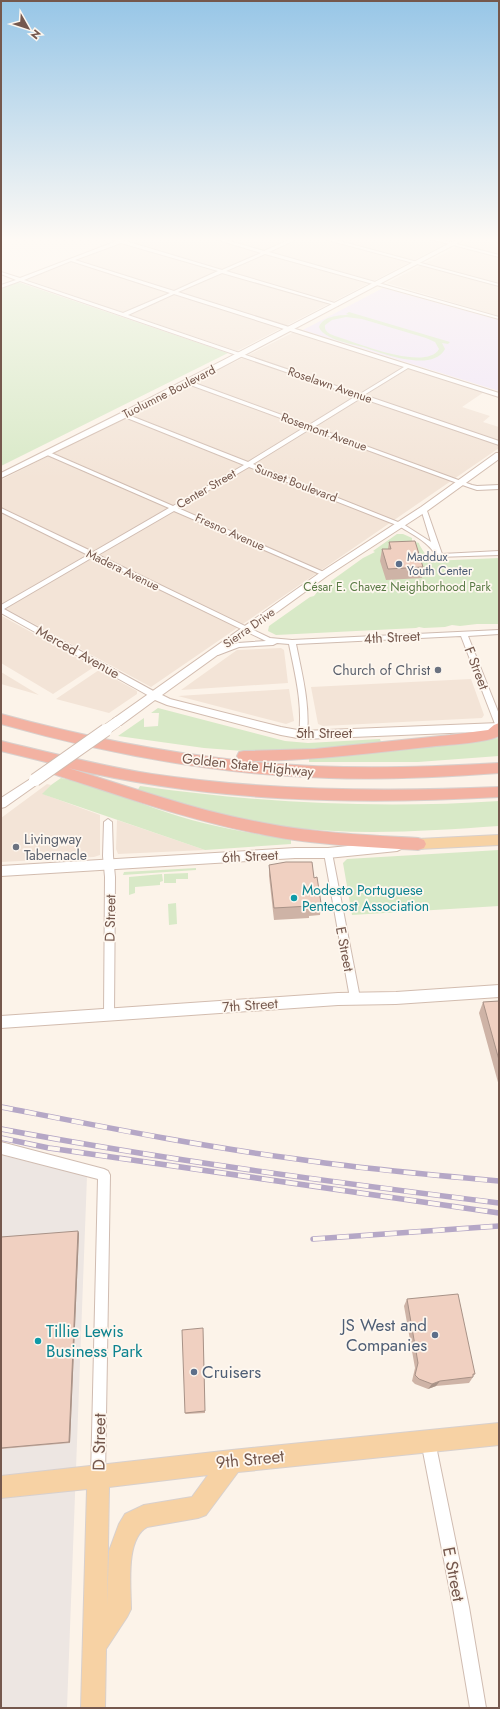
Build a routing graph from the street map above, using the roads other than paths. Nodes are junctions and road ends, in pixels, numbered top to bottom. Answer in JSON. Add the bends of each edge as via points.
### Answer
{"nodes":[{"id":1,"x":134,"y":319,"type":"edge"},
{"id":2,"x":257,"y":319,"type":"edge"},
{"id":3,"x":310,"y":319,"type":"edge"},
{"id":4,"x":290,"y":329,"type":"junction"},
{"id":5,"x":241,"y":355,"type":"junction"},
{"id":6,"x":408,"y":366,"type":"junction"},
{"id":7,"x":187,"y":382,"type":"junction"},
{"id":8,"x":361,"y":395,"type":"junction"},
{"id":9,"x":499,"y":395,"type":"edge"},
{"id":10,"x":124,"y":415,"type":"junction"},
{"id":11,"x":309,"y":427,"type":"junction"},
{"id":12,"x":499,"y":443,"type":"edge"},
{"id":13,"x":47,"y":453,"type":"junction"},
{"id":14,"x":499,"y":454,"type":"edge"},
{"id":15,"x":248,"y":465,"type":"junction"},
{"id":16,"x":1,"y":476,"type":"edge"},
{"id":17,"x":461,"y":482,"type":"junction"},
{"id":18,"x":499,"y":487,"type":"edge"},
{"id":19,"x":174,"y":507,"type":"junction"},
{"id":20,"x":424,"y":509,"type":"junction"},
{"id":21,"x":1,"y":510,"type":"edge"},
{"id":22,"x":401,"y":525,"type":"junction"},
{"id":23,"x":438,"y":553,"type":"junction"},
{"id":24,"x":499,"y":553,"type":"edge"},
{"id":25,"x":92,"y":555,"type":"junction"},
{"id":26,"x":324,"y":574,"type":"junction"},
{"id":27,"x":1,"y":609,"type":"edge"},
{"id":28,"x":246,"y":630,"type":"junction"},
{"id":29,"x":499,"y":632,"type":"edge"},
{"id":30,"x":464,"y":634,"type":"junction"},
{"id":31,"x":288,"y":642,"type":"junction"},
{"id":32,"x":212,"y":654,"type":"junction"},
{"id":33,"x":154,"y":695,"type":"junction"},
{"id":34,"x":1,"y":711,"type":"edge"},
{"id":35,"x":1,"y":719,"type":"edge"},
{"id":36,"x":499,"y":726,"type":"edge"},
{"id":37,"x":303,"y":735,"type":"junction"},
{"id":38,"x":79,"y":739,"type":"junction"},
{"id":39,"x":110,"y":746,"type":"junction"},
{"id":40,"x":1,"y":747,"type":"edge"},
{"id":41,"x":499,"y":762,"type":"edge"},
{"id":42,"x":499,"y":768,"type":"edge"},
{"id":43,"x":438,"y":772,"type":"junction"},
{"id":44,"x":499,"y":792,"type":"edge"},
{"id":45,"x":1,"y":804,"type":"edge"},
{"id":46,"x":108,"y":822,"type":"dead end"},
{"id":47,"x":499,"y":840,"type":"edge"},
{"id":48,"x":418,"y":844,"type":"junction"},
{"id":49,"x":328,"y":853,"type":"junction"},
{"id":50,"x":109,"y":864,"type":"junction"},
{"id":51,"x":1,"y":871,"type":"edge"},
{"id":52,"x":499,"y":991,"type":"edge"},
{"id":53,"x":355,"y":998,"type":"junction"},
{"id":54,"x":109,"y":1014,"type":"junction"},
{"id":55,"x":1,"y":1022,"type":"edge"},
{"id":56,"x":1,"y":1148,"type":"edge"},
{"id":57,"x":499,"y":1434,"type":"edge"},
{"id":58,"x":428,"y":1441,"type":"junction"},
{"id":59,"x":232,"y":1461,"type":"junction"},
{"id":60,"x":98,"y":1477,"type":"junction"},
{"id":61,"x":1,"y":1487,"type":"edge"},
{"id":62,"x":95,"y":1645,"type":"junction"},
{"id":63,"x":93,"y":1708,"type":"edge"},
{"id":64,"x":478,"y":1708,"type":"edge"}],
"edges":[{"from":1,"to":5,"type":"street","name":"Roselawn Avenue"},
{"from":2,"to":4,"type":"street"},
{"from":3,"to":4,"type":"street","name":"Tuolumne Boulevard"},
{"from":4,"to":5,"type":"street","name":"Tuolumne Boulevard"},
{"from":4,"to":6,"type":"street"},
{"from":5,"to":7,"type":"street","name":"Tuolumne Boulevard"},
{"from":5,"to":8,"type":"street","name":"Roselawn Avenue"},
{"from":6,"to":8,"type":"street","name":"Center Street"},
{"from":6,"to":9,"type":"street"},
{"from":7,"to":10,"type":"street","name":"Tuolumne Boulevard"},
{"from":7,"to":11,"type":"street","name":"Rosemont Avenue"},
{"from":8,"to":11,"type":"street","name":"Center Street"},
{"from":8,"to":12,"type":"street","name":"Roselawn Avenue"},
{"from":10,"to":13,"type":"street","name":"Tuolumne Boulevard"},
{"from":10,"to":15,"type":"street","name":"Sunset Boulevard"},
{"from":11,"to":15,"type":"street","name":"Center Street"},
{"from":11,"to":17,"type":"street","name":"Rosemont Avenue"},
{"from":13,"to":16,"type":"street","name":"Tuolumne Boulevard"},
{"from":13,"to":19,"type":"street","name":"Fresno Avenue"},
{"from":14,"to":17,"type":"street","name":"Sierra Drive"},
{"from":15,"to":19,"type":"street","name":"Center Street"},
{"from":15,"to":22,"type":"street","name":"Sunset Boulevard"},
{"from":17,"to":18,"type":"street","name":"Rosemont Avenue","via":[[477,488]]},
{"from":17,"to":20,"type":"street","name":"Sierra Drive"},
{"from":19,"to":25,"type":"street","name":"Center Street"},
{"from":19,"to":26,"type":"street","name":"Fresno Avenue"},
{"from":20,"to":22,"type":"street","name":"Sierra Drive"},
{"from":20,"to":23,"type":"street"},
{"from":21,"to":25,"type":"street","name":"Madera Avenue"},
{"from":22,"to":23,"type":"street","name":"Sunset Boulevard","via":[[426,540]]},
{"from":22,"to":26,"type":"street","name":"Sierra Drive"},
{"from":23,"to":24,"type":"street"},
{"from":25,"to":27,"type":"street","name":"Center Street"},
{"from":25,"to":28,"type":"street","name":"Madera Avenue"},
{"from":26,"to":28,"type":"street","name":"Sierra Drive"},
{"from":27,"to":33,"type":"street","name":"Merced Avenue"},
{"from":28,"to":31,"type":"street","name":"4th Street","via":[[265,639]]},
{"from":28,"to":32,"type":"street","name":"Sierra Drive"},
{"from":29,"to":30,"type":"street","name":"4th Street"},
{"from":30,"to":31,"type":"street","name":"4th Street"},
{"from":30,"to":36,"type":"street","name":"F Street"},
{"from":31,"to":32,"type":"street","name":"4th Street","via":[[238,645]]},
{"from":31,"to":37,"type":"street","via":[[304,709]]},
{"from":32,"to":33,"type":"street","name":"Sierra Drive"},
{"from":33,"to":37,"type":"street","name":"5th Street","via":[[167,702]]},
{"from":33,"to":45,"type":"street","name":"Sierra Drive","bridge":true},
{"from":34,"to":38,"type":"highway"},
{"from":35,"to":38,"type":"highway","name":"Golden State Highway"},
{"from":36,"to":37,"type":"street","name":"5th Street"},
{"from":36,"to":39,"type":"highway","via":[[492,734],[473,738],[296,756],[256,756]]},
{"from":38,"to":39,"type":"highway","name":"Golden State Highway"},
{"from":39,"to":43,"type":"highway","name":"Golden State Highway","via":[[177,757],[305,772]]},
{"from":40,"to":44,"type":"highway","name":"Golden State Highway","via":[[102,770],[210,786],[351,796]]},
{"from":40,"to":48,"type":"highway","via":[[31,762],[218,819],[295,834]]},
{"from":41,"to":43,"type":"highway"},
{"from":42,"to":43,"type":"highway","name":"Golden State Highway"},
{"from":46,"to":50,"type":"street","name":"D Street"},
{"from":47,"to":48,"type":"main road","name":"6th Street"},
{"from":48,"to":49,"type":"street","name":"6th Street"},
{"from":49,"to":50,"type":"street","name":"6th Street"},
{"from":49,"to":53,"type":"street","name":"E Street"},
{"from":50,"to":51,"type":"street","name":"6th Street"},
{"from":50,"to":54,"type":"street","name":"D Street"},
{"from":52,"to":53,"type":"street","name":"7th Street"},
{"from":53,"to":54,"type":"street","name":"7th Street"},
{"from":54,"to":55,"type":"street","name":"7th Street"},
{"from":56,"to":60,"type":"street","name":"D Street","via":[[104,1175]]},
{"from":57,"to":58,"type":"main road","name":"9th Street"},
{"from":58,"to":59,"type":"main road","name":"9th Street"},
{"from":58,"to":64,"type":"street","name":"E Street"},
{"from":59,"to":60,"type":"main road","name":"9th Street"},
{"from":59,"to":62,"type":"main road","via":[[198,1507],[144,1516],[133,1522],[120,1551],[119,1609]]},
{"from":60,"to":61,"type":"main road","name":"9th Street"},
{"from":60,"to":62,"type":"main road","name":"D Street"},
{"from":62,"to":63,"type":"main road","name":"D Street"}]}
